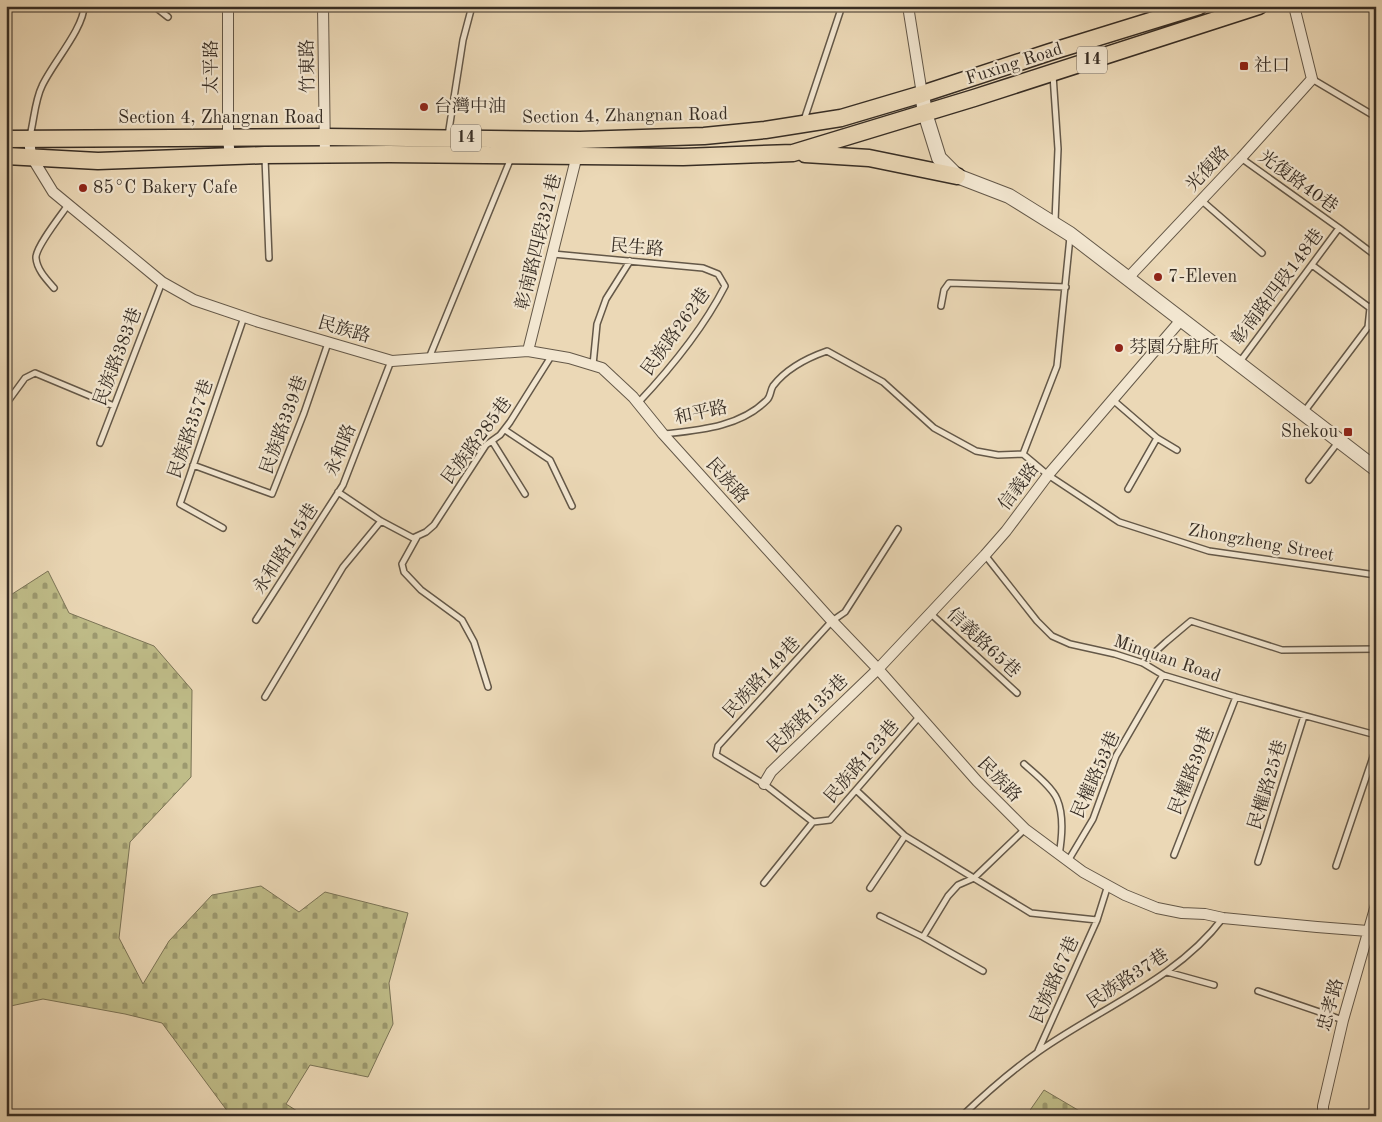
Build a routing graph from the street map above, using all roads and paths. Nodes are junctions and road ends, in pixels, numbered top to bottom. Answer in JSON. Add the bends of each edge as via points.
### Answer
{"nodes":[{"id":1,"x":84,"y":6,"type":"edge"},
{"id":2,"x":154,"y":6,"type":"edge"},
{"id":3,"x":228,"y":6,"type":"edge"},
{"id":4,"x":323,"y":6,"type":"edge"},
{"id":5,"x":472,"y":6,"type":"edge"},
{"id":6,"x":842,"y":6,"type":"edge"},
{"id":7,"x":908,"y":6,"type":"edge"},
{"id":8,"x":1199,"y":6,"type":"edge"},
{"id":9,"x":1259,"y":6,"type":"edge"},
{"id":10,"x":1294,"y":6,"type":"edge"},
{"id":11,"x":168,"y":17,"type":"dead end"},
{"id":12,"x":1053,"y":72,"type":"junction"},
{"id":13,"x":1312,"y":79,"type":"junction"},
{"id":14,"x":922,"y":94,"type":"junction"},
{"id":15,"x":925,"y":113,"type":"junction"},
{"id":16,"x":1376,"y":117,"type":"edge"},
{"id":17,"x":803,"y":124,"type":"junction"},
{"id":18,"x":326,"y":137,"type":"junction"},
{"id":19,"x":228,"y":138,"type":"junction"},
{"id":20,"x":448,"y":138,"type":"junction"},
{"id":21,"x":6,"y":139,"type":"edge"},
{"id":22,"x":29,"y":139,"type":"junction"},
{"id":23,"x":579,"y":148,"type":"junction"},
{"id":24,"x":448,"y":154,"type":"junction"},
{"id":25,"x":793,"y":154,"type":"junction"},
{"id":26,"x":265,"y":155,"type":"junction"},
{"id":27,"x":512,"y":155,"type":"junction"},
{"id":28,"x":6,"y":156,"type":"edge"},
{"id":29,"x":31,"y":156,"type":"junction"},
{"id":30,"x":325,"y":156,"type":"junction"},
{"id":31,"x":230,"y":157,"type":"junction"},
{"id":32,"x":1241,"y":158,"type":"junction"},
{"id":33,"x":957,"y":176,"type":"junction"},
{"id":34,"x":1201,"y":200,"type":"junction"},
{"id":35,"x":68,"y":205,"type":"junction"},
{"id":36,"x":1055,"y":224,"type":"junction"},
{"id":37,"x":1339,"y":228,"type":"junction"},
{"id":38,"x":1070,"y":234,"type":"junction"},
{"id":39,"x":1262,"y":253,"type":"dead end"},
{"id":40,"x":553,"y":254,"type":"junction"},
{"id":41,"x":1376,"y":256,"type":"edge"},
{"id":42,"x":269,"y":258,"type":"dead end"},
{"id":43,"x":630,"y":261,"type":"junction"},
{"id":44,"x":1312,"y":266,"type":"junction"},
{"id":45,"x":718,"y":274,"type":"joint"},
{"id":46,"x":1127,"y":279,"type":"junction"},
{"id":47,"x":162,"y":282,"type":"junction"},
{"id":48,"x":1066,"y":287,"type":"junction"},
{"id":49,"x":54,"y":288,"type":"dead end"},
{"id":50,"x":1376,"y":300,"type":"edge"},
{"id":51,"x":941,"y":306,"type":"dead end"},
{"id":52,"x":1370,"y":308,"type":"junction"},
{"id":53,"x":244,"y":317,"type":"junction"},
{"id":54,"x":1181,"y":320,"type":"junction"},
{"id":55,"x":1368,"y":327,"type":"junction"},
{"id":56,"x":1376,"y":330,"type":"edge"},
{"id":57,"x":328,"y":342,"type":"junction"},
{"id":58,"x":528,"y":351,"type":"junction"},
{"id":59,"x":552,"y":355,"type":"junction"},
{"id":60,"x":429,"y":359,"type":"junction"},
{"id":61,"x":392,"y":361,"type":"junction"},
{"id":62,"x":1238,"y":363,"type":"junction"},
{"id":63,"x":593,"y":365,"type":"junction"},
{"id":64,"x":1112,"y":400,"type":"junction"},
{"id":65,"x":638,"y":403,"type":"junction"},
{"id":66,"x":6,"y":404,"type":"edge"},
{"id":67,"x":114,"y":406,"type":"junction"},
{"id":68,"x":1303,"y":413,"type":"junction"},
{"id":69,"x":504,"y":430,"type":"junction"},
{"id":70,"x":663,"y":434,"type":"junction"},
{"id":71,"x":1158,"y":438,"type":"junction"},
{"id":72,"x":1339,"y":440,"type":"junction"},
{"id":73,"x":492,"y":441,"type":"junction"},
{"id":74,"x":100,"y":443,"type":"dead end"},
{"id":75,"x":1177,"y":450,"type":"dead end"},
{"id":76,"x":1024,"y":454,"type":"junction"},
{"id":77,"x":193,"y":465,"type":"junction"},
{"id":78,"x":1376,"y":469,"type":"edge"},
{"id":79,"x":1048,"y":475,"type":"junction"},
{"id":80,"x":1309,"y":480,"type":"dead end"},
{"id":81,"x":1128,"y":489,"type":"dead end"},
{"id":82,"x":338,"y":492,"type":"junction"},
{"id":83,"x":525,"y":494,"type":"dead end"},
{"id":84,"x":572,"y":506,"type":"dead end"},
{"id":85,"x":381,"y":521,"type":"junction"},
{"id":86,"x":223,"y":528,"type":"dead end"},
{"id":87,"x":898,"y":529,"type":"dead end"},
{"id":88,"x":417,"y":536,"type":"junction"},
{"id":89,"x":985,"y":555,"type":"junction"},
{"id":90,"x":1376,"y":575,"type":"edge"},
{"id":91,"x":930,"y":613,"type":"junction"},
{"id":92,"x":256,"y":620,"type":"dead end"},
{"id":93,"x":832,"y":622,"type":"junction"},
{"id":94,"x":1376,"y":649,"type":"edge"},
{"id":95,"x":1143,"y":663,"type":"junction"},
{"id":96,"x":878,"y":669,"type":"junction"},
{"id":97,"x":1163,"y":675,"type":"junction"},
{"id":98,"x":488,"y":687,"type":"dead end"},
{"id":99,"x":1016,"y":692,"type":"dead end"},
{"id":100,"x":265,"y":697,"type":"dead end"},
{"id":101,"x":1236,"y":697,"type":"junction"},
{"id":102,"x":1304,"y":716,"type":"junction"},
{"id":103,"x":919,"y":717,"type":"junction"},
{"id":104,"x":1376,"y":735,"type":"edge"},
{"id":105,"x":1376,"y":748,"type":"edge"},
{"id":106,"x":1024,"y":764,"type":"dead end"},
{"id":107,"x":764,"y":784,"type":"junction"},
{"id":108,"x":856,"y":790,"type":"junction"},
{"id":109,"x":813,"y":822,"type":"junction"},
{"id":110,"x":1025,"y":829,"type":"junction"},
{"id":111,"x":905,"y":836,"type":"junction"},
{"id":112,"x":1059,"y":855,"type":"junction"},
{"id":113,"x":1174,"y":855,"type":"dead end"},
{"id":114,"x":1068,"y":861,"type":"junction"},
{"id":115,"x":1258,"y":862,"type":"dead end"},
{"id":116,"x":1336,"y":866,"type":"dead end"},
{"id":117,"x":974,"y":878,"type":"junction"},
{"id":118,"x":764,"y":883,"type":"dead end"},
{"id":119,"x":1108,"y":885,"type":"junction"},
{"id":120,"x":870,"y":888,"type":"dead end"},
{"id":121,"x":1376,"y":905,"type":"edge"},
{"id":122,"x":880,"y":916,"type":"dead end"},
{"id":123,"x":1223,"y":918,"type":"junction"},
{"id":124,"x":1097,"y":920,"type":"junction"},
{"id":125,"x":1368,"y":930,"type":"junction"},
{"id":126,"x":923,"y":937,"type":"junction"},
{"id":127,"x":983,"y":971,"type":"dead end"},
{"id":128,"x":1167,"y":972,"type":"junction"},
{"id":129,"x":1214,"y":985,"type":"dead end"},
{"id":130,"x":1258,"y":991,"type":"dead end"},
{"id":131,"x":1343,"y":1020,"type":"junction"},
{"id":132,"x":1038,"y":1052,"type":"junction"},
{"id":133,"x":962,"y":1116,"type":"edge"},
{"id":134,"x":1323,"y":1116,"type":"edge"}],
"edges":[{"from":1,"to":22,"type":"lane","via":[[84,14],[42,87]]},
{"from":2,"to":11,"type":"lane"},
{"from":3,"to":19,"type":"street","name":"太平路"},
{"from":4,"to":18,"type":"street","name":"竹東路"},
{"from":5,"to":20,"type":"lane","via":[[463,40]]},
{"from":6,"to":17,"type":"lane"},
{"from":7,"to":14,"type":"street"},
{"from":8,"to":14,"type":"main road","name":"Fuxing Road","number":"14"},
{"from":9,"to":12,"type":"main road","name":"Fuxing Road","number":"14"},
{"from":10,"to":13,"type":"street"},
{"from":12,"to":15,"type":"main road","name":"Fuxing Road","number":"14"},
{"from":12,"to":36,"type":"lane","via":[[1058,149]]},
{"from":13,"to":16,"type":"lane"},
{"from":13,"to":32,"type":"street","name":"光復路"},
{"from":14,"to":15,"type":"street"},
{"from":14,"to":17,"type":"main road","name":"Section 4, Zhangnan Road","number":"14","via":[[841,118]]},
{"from":15,"to":25,"type":"main road","name":"Section 4, Zhangnan Road","number":"14"},
{"from":15,"to":33,"type":"street","via":[[939,158]]},
{"from":17,"to":23,"type":"main road","name":"Section 4, Zhangnan Road","number":"14"},
{"from":18,"to":19,"type":"main road","name":"Section 4, Zhangnan Road","number":"14"},
{"from":18,"to":20,"type":"main road","name":"Section 4, Zhangnan Road","number":"14"},
{"from":18,"to":30,"type":"street","name":"竹東路"},
{"from":19,"to":22,"type":"main road","name":"Section 4, Zhangnan Road","number":"14"},
{"from":19,"to":31,"type":"street","name":"太平路"},
{"from":20,"to":23,"type":"main road","name":"Section 4, Zhangnan Road","number":"14"},
{"from":20,"to":24,"type":"lane"},
{"from":21,"to":22,"type":"main road","name":"Section 4, Zhangnan Road","number":"14"},
{"from":22,"to":29,"type":"street","name":"民族路"},
{"from":23,"to":25,"type":"main road","name":"Section 4, Zhangnan Road","number":"14","via":[[683,157]]},
{"from":23,"to":27,"type":"main road","name":"Section 4, Zhangnan Road","number":"14"},
{"from":23,"to":40,"type":"street","name":"彰南路四段321巷"},
{"from":24,"to":27,"type":"main road","name":"Section 4, Zhangnan Road","number":"14"},
{"from":24,"to":30,"type":"main road","name":"Section 4, Zhangnan Road","number":"14"},
{"from":25,"to":33,"type":"main road","via":[[869,158]]},
{"from":26,"to":30,"type":"main road","name":"Section 4, Zhangnan Road","number":"14"},
{"from":26,"to":31,"type":"main road","name":"Section 4, Zhangnan Road","number":"14"},
{"from":26,"to":42,"type":"lane"},
{"from":27,"to":60,"type":"lane"},
{"from":28,"to":29,"type":"main road","name":"Section 4, Zhangnan Road","number":"14"},
{"from":29,"to":31,"type":"main road","name":"Section 4, Zhangnan Road","number":"14","via":[[98,161]]},
{"from":29,"to":35,"type":"street","name":"民族路","via":[[53,192]]},
{"from":32,"to":34,"type":"street","name":"光復路"},
{"from":32,"to":37,"type":"lane","name":"光復路40巷"},
{"from":33,"to":36,"type":"street","via":[[1009,196]]},
{"from":34,"to":39,"type":"lane"},
{"from":34,"to":46,"type":"street","name":"光復路"},
{"from":35,"to":47,"type":"street","name":"民族路"},
{"from":35,"to":49,"type":"lane","via":[[38,248],[36,257],[38,267]]},
{"from":36,"to":38,"type":"street"},
{"from":37,"to":41,"type":"lane","name":"光復路40巷"},
{"from":37,"to":44,"type":"lane","name":"彰南路四段148巷"},
{"from":38,"to":46,"type":"street"},
{"from":38,"to":48,"type":"lane"},
{"from":40,"to":43,"type":"lane","name":"民生路"},
{"from":40,"to":58,"type":"street","name":"彰南路四段321巷"},
{"from":43,"to":45,"type":"lane","name":"民生路","via":[[703,268]]},
{"from":43,"to":63,"type":"lane","via":[[606,299],[597,324]]},
{"from":44,"to":52,"type":"lane"},
{"from":44,"to":62,"type":"lane","name":"彰南路四段148巷"},
{"from":45,"to":65,"type":"lane","name":"民族路262巷","via":[[725,286],[715,305],[667,372]]},
{"from":46,"to":54,"type":"street"},
{"from":47,"to":53,"type":"street","name":"民族路","via":[[194,300]]},
{"from":47,"to":67,"type":"lane","name":"民族路383巷"},
{"from":48,"to":51,"type":"lane","via":[[949,283]]},
{"from":48,"to":76,"type":"lane","via":[[1057,366]]},
{"from":50,"to":52,"type":"lane"},
{"from":52,"to":55,"type":"lane"},
{"from":53,"to":57,"type":"street","name":"民族路"},
{"from":53,"to":77,"type":"lane","name":"民族路357巷"},
{"from":54,"to":62,"type":"street"},
{"from":54,"to":64,"type":"street","name":"信義路"},
{"from":55,"to":56,"type":"lane"},
{"from":55,"to":68,"type":"lane"},
{"from":57,"to":61,"type":"street","name":"民族路"},
{"from":57,"to":77,"type":"lane","name":"民族路339巷","via":[[272,494]]},
{"from":58,"to":59,"type":"street","name":"民族路"},
{"from":58,"to":60,"type":"street","name":"民族路"},
{"from":59,"to":63,"type":"street","name":"民族路"},
{"from":59,"to":69,"type":"lane","name":"民族路285巷"},
{"from":60,"to":61,"type":"street","name":"民族路"},
{"from":61,"to":82,"type":"lane","name":"永和路"},
{"from":62,"to":68,"type":"street"},
{"from":63,"to":65,"type":"street","name":"民族路","via":[[602,368]]},
{"from":64,"to":71,"type":"lane"},
{"from":64,"to":79,"type":"street","name":"信義路"},
{"from":65,"to":70,"type":"street","name":"民族路"},
{"from":66,"to":67,"type":"lane","via":[[25,378],[35,373]]},
{"from":67,"to":74,"type":"lane","name":"民族路383巷"},
{"from":68,"to":72,"type":"street"},
{"from":69,"to":73,"type":"lane","name":"民族路285巷"},
{"from":69,"to":84,"type":"lane","via":[[550,460]]},
{"from":70,"to":76,"type":"lane","name":"和平路","via":[[724,425],[748,415],[769,399],[772,388],[804,359],[827,351],[882,382],[934,428],[976,451],[998,455]]},
{"from":70,"to":93,"type":"street","name":"民族路"},
{"from":71,"to":75,"type":"lane"},
{"from":71,"to":81,"type":"lane"},
{"from":72,"to":78,"type":"street"},
{"from":72,"to":80,"type":"lane"},
{"from":73,"to":83,"type":"lane"},
{"from":73,"to":88,"type":"lane","name":"民族路285巷","via":[[486,445],[434,525]]},
{"from":76,"to":79,"type":"lane","name":"Zhongzheng Street"},
{"from":77,"to":86,"type":"lane","name":"民族路357巷","via":[[180,504]]},
{"from":79,"to":89,"type":"street","name":"信義路"},
{"from":79,"to":90,"type":"lane","name":"Zhongzheng Street","via":[[1119,522],[1163,537],[1209,551]]},
{"from":82,"to":85,"type":"lane","name":"永和路"},
{"from":82,"to":92,"type":"lane","name":"永和路145巷"},
{"from":85,"to":88,"type":"lane","name":"永和路","via":[[413,538]]},
{"from":85,"to":100,"type":"lane","via":[[343,567]]},
{"from":87,"to":93,"type":"lane","name":"民族路149巷","via":[[845,612]]},
{"from":88,"to":98,"type":"lane","via":[[402,564],[404,572],[421,590],[462,620],[474,642]]},
{"from":89,"to":91,"type":"street","name":"信義路"},
{"from":89,"to":95,"type":"lane","name":"Minquan Road","via":[[1052,636],[1070,644]]},
{"from":91,"to":96,"type":"street","name":"信義路"},
{"from":91,"to":99,"type":"lane","name":"信義路65巷"},
{"from":93,"to":96,"type":"street","name":"民族路"},
{"from":93,"to":107,"type":"lane","name":"民族路149巷","via":[[718,746],[716,755]]},
{"from":94,"to":95,"type":"lane","via":[[1282,650],[1191,622]]},
{"from":95,"to":97,"type":"lane","name":"Minquan Road"},
{"from":96,"to":103,"type":"street","name":"民族路"},
{"from":96,"to":107,"type":"street","name":"民族路135巷","via":[[771,772]]},
{"from":97,"to":101,"type":"lane","name":"Minquan Road"},
{"from":97,"to":114,"type":"lane","name":"民權路53巷","via":[[1116,756],[1093,819]]},
{"from":101,"to":102,"type":"lane","name":"Minquan Road"},
{"from":101,"to":113,"type":"lane","name":"民權路39巷"},
{"from":102,"to":104,"type":"lane","name":"Minquan Road"},
{"from":102,"to":115,"type":"lane","name":"民權路25巷"},
{"from":103,"to":108,"type":"lane","name":"民族路123巷"},
{"from":103,"to":110,"type":"street","name":"民族路"},
{"from":105,"to":116,"type":"lane"},
{"from":106,"to":112,"type":"lane","via":[[1057,798],[1060,812]]},
{"from":107,"to":109,"type":"lane"},
{"from":108,"to":109,"type":"lane","name":"民族路123巷","via":[[830,820]]},
{"from":108,"to":111,"type":"lane"},
{"from":109,"to":118,"type":"lane","name":"民族路123巷"},
{"from":110,"to":112,"type":"street","name":"民族路"},
{"from":110,"to":117,"type":"lane"},
{"from":111,"to":117,"type":"lane"},
{"from":111,"to":120,"type":"lane"},
{"from":112,"to":114,"type":"street","name":"民族路"},
{"from":114,"to":119,"type":"street","name":"民族路"},
{"from":117,"to":124,"type":"lane","name":"民族路67巷","via":[[1031,913]]},
{"from":117,"to":126,"type":"lane","via":[[958,885],[948,896]]},
{"from":119,"to":123,"type":"street","name":"民族路","via":[[1157,908]]},
{"from":119,"to":124,"type":"lane","name":"民族路67巷"},
{"from":121,"to":125,"type":"street","name":"忠孝路"},
{"from":122,"to":126,"type":"lane"},
{"from":123,"to":125,"type":"street","name":"民族路"},
{"from":123,"to":128,"type":"lane","name":"民族路37巷","via":[[1209,936]]},
{"from":124,"to":132,"type":"lane","name":"民族路67巷"},
{"from":125,"to":131,"type":"street","name":"忠孝路"},
{"from":126,"to":127,"type":"lane"},
{"from":128,"to":129,"type":"lane"},
{"from":128,"to":132,"type":"lane","name":"民族路37巷"},
{"from":130,"to":131,"type":"lane"},
{"from":131,"to":134,"type":"street","name":"忠孝路"},
{"from":132,"to":133,"type":"lane","name":"民族路37巷"}]}
